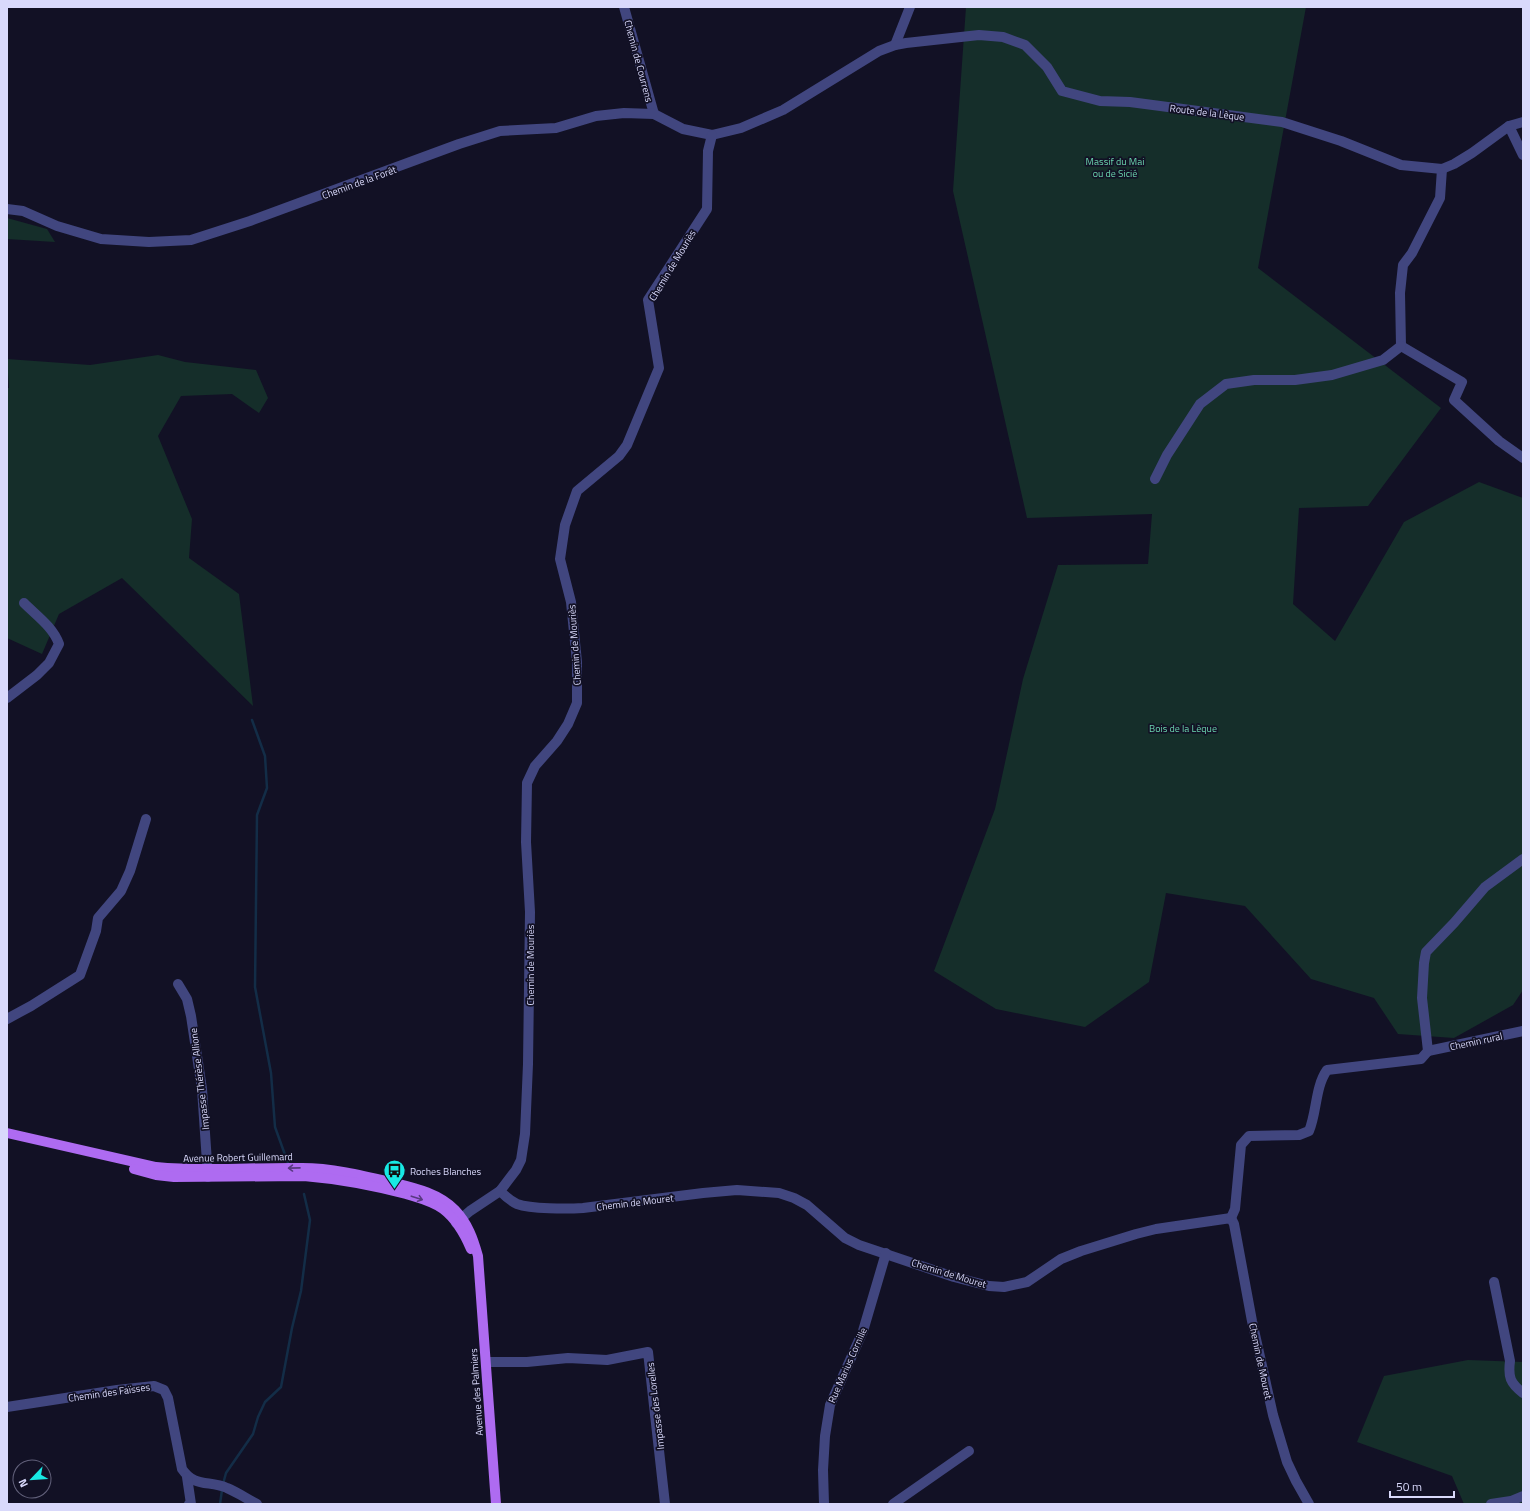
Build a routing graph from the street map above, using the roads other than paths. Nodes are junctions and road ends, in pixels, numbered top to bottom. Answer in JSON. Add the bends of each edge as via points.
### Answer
{"nodes":[{"id":1,"x":624,"y":7,"type":"edge"},
{"id":2,"x":910,"y":7,"type":"edge"},
{"id":3,"x":895,"y":45,"type":"junction"},
{"id":4,"x":654,"y":114,"type":"junction"},
{"id":5,"x":1523,"y":122,"type":"edge"},
{"id":6,"x":1509,"y":126,"type":"junction"},
{"id":7,"x":712,"y":134,"type":"junction"},
{"id":8,"x":1523,"y":155,"type":"edge"},
{"id":9,"x":1442,"y":169,"type":"junction"},
{"id":10,"x":7,"y":209,"type":"edge"},
{"id":11,"x":1401,"y":346,"type":"junction"},
{"id":12,"x":1523,"y":458,"type":"edge"},
{"id":13,"x":1155,"y":479,"type":"dead end"},
{"id":14,"x":24,"y":603,"type":"dead end"},
{"id":15,"x":7,"y":698,"type":"edge"},
{"id":16,"x":146,"y":819,"type":"dead end"},
{"id":17,"x":1523,"y":860,"type":"edge"},
{"id":18,"x":178,"y":984,"type":"dead end"},
{"id":19,"x":7,"y":1019,"type":"edge"},
{"id":20,"x":1523,"y":1031,"type":"edge"},
{"id":21,"x":1428,"y":1051,"type":"junction"},
{"id":22,"x":7,"y":1133,"type":"edge"},
{"id":23,"x":7,"y":1139,"type":"edge"},
{"id":24,"x":208,"y":1173,"type":"junction"},
{"id":25,"x":500,"y":1191,"type":"junction"},
{"id":26,"x":1231,"y":1218,"type":"junction"},
{"id":27,"x":459,"y":1220,"type":"junction"},
{"id":28,"x":886,"y":1253,"type":"junction"},
{"id":29,"x":1494,"y":1282,"type":"dead end"},
{"id":30,"x":486,"y":1362,"type":"junction"},
{"id":31,"x":1523,"y":1392,"type":"edge"},
{"id":32,"x":7,"y":1408,"type":"edge"},
{"id":33,"x":969,"y":1451,"type":"dead end"},
{"id":34,"x":187,"y":1477,"type":"junction"},
{"id":35,"x":1523,"y":1496,"type":"edge"},
{"id":36,"x":189,"y":1504,"type":"edge"},
{"id":37,"x":257,"y":1504,"type":"edge"},
{"id":38,"x":496,"y":1504,"type":"edge"},
{"id":39,"x":665,"y":1504,"type":"edge"},
{"id":40,"x":824,"y":1504,"type":"edge"},
{"id":41,"x":893,"y":1504,"type":"edge"},
{"id":42,"x":1309,"y":1504,"type":"edge"},
{"id":43,"x":1491,"y":1504,"type":"edge"}],
"edges":[{"from":1,"to":4,"type":"street","name":"Chemin de Courrens"},
{"from":2,"to":3,"type":"street"},
{"from":3,"to":7,"type":"street","via":[[879,51],[783,110],[741,128]]},
{"from":3,"to":9,"type":"street","name":"Route de la Lèque","via":[[957,36],[1003,37],[1025,45],[1047,67],[1062,90],[1100,101],[1130,102],[1282,122],[1341,141],[1401,165]]},
{"from":4,"to":7,"type":"street","name":"Chemin de la Forêt","via":[[683,129]]},
{"from":4,"to":10,"type":"street","name":"Chemin de la Forêt","via":[[596,116],[556,128],[500,131],[191,240],[149,242],[101,239],[58,226],[23,211]]},
{"from":5,"to":6,"type":"street"},
{"from":6,"to":8,"type":"street"},
{"from":6,"to":9,"type":"street","via":[[1472,153]]},
{"from":7,"to":25,"type":"street","name":"Chemin de Mouriès","via":[[708,151],[707,209],[648,300],[659,368],[627,445],[619,456],[577,491],[565,525],[560,559],[572,602],[577,662],[577,703],[568,724],[535,766],[527,783],[526,842],[530,912],[525,1134],[521,1160]]},
{"from":9,"to":11,"type":"street","via":[[1440,198],[1412,253],[1403,265],[1400,293]]},
{"from":11,"to":12,"type":"street","via":[[1462,382],[1454,400]]},
{"from":11,"to":13,"type":"street","via":[[1383,360],[1332,375],[1226,384],[1200,404],[1167,455]]},
{"from":14,"to":15,"type":"street","via":[[51,630],[59,644],[49,663]]},
{"from":16,"to":19,"type":"street","via":[[121,891],[98,918],[96,931],[80,975]]},
{"from":17,"to":21,"type":"street","via":[[1485,888],[1426,952],[1422,998]]},
{"from":18,"to":24,"type":"street","name":"Impasse Thérèse Allione","via":[[187,999],[191,1016],[202,1089]]},
{"from":20,"to":21,"type":"street","name":"Chemin rural"},
{"from":21,"to":26,"type":"street","name":"Chemin rural","via":[[1421,1059],[1327,1070],[1322,1078],[1309,1131],[1299,1135],[1249,1136],[1241,1145]]},
{"from":22,"to":24,"type":"main road","name":"Avenue Robert Guillemard","via":[[156,1167]]},
{"from":23,"to":24,"type":"main road","name":"Avenue Robert Guillemard","via":[[84,1155],[156,1175]]},
{"from":24,"to":27,"type":"main road","name":"Avenue Robert Guillemard","via":[[304,1168],[355,1174],[430,1193],[447,1203]]},
{"from":25,"to":27,"type":"street","name":"Chemin de Mouriès"},
{"from":25,"to":28,"type":"street","name":"Chemin de Mouret","via":[[516,1204],[571,1209],[737,1190],[779,1193],[807,1205],[845,1238]]},
{"from":26,"to":28,"type":"street","name":"Chemin de Mouret","via":[[1136,1234],[1061,1259],[1026,1282],[1004,1287],[954,1277]]},
{"from":26,"to":42,"type":"street","name":"Chemin de Mouret","via":[[1273,1415],[1287,1462]]},
{"from":27,"to":30,"type":"main road","name":"Avenue des Palmiers","via":[[467,1226],[478,1256]]},
{"from":28,"to":40,"type":"street","name":"Rue Marius Cornille","via":[[864,1331],[830,1405],[825,1436]]},
{"from":29,"to":31,"type":"street","via":[[1510,1361],[1508,1374],[1513,1386]]},
{"from":30,"to":38,"type":"main road","name":"Avenue des Palmiers"},
{"from":30,"to":39,"type":"street","name":"Impasse des Lorelles","via":[[568,1358],[608,1360],[648,1352]]},
{"from":32,"to":34,"type":"street","name":"Chemin des Faïsses","via":[[154,1386],[164,1390],[168,1398],[182,1469]]},
{"from":33,"to":41,"type":"street"},
{"from":34,"to":36,"type":"street","name":"Chemin des Faïsses"},
{"from":34,"to":37,"type":"street","via":[[225,1487]]},
{"from":35,"to":43,"type":"street"}]}
